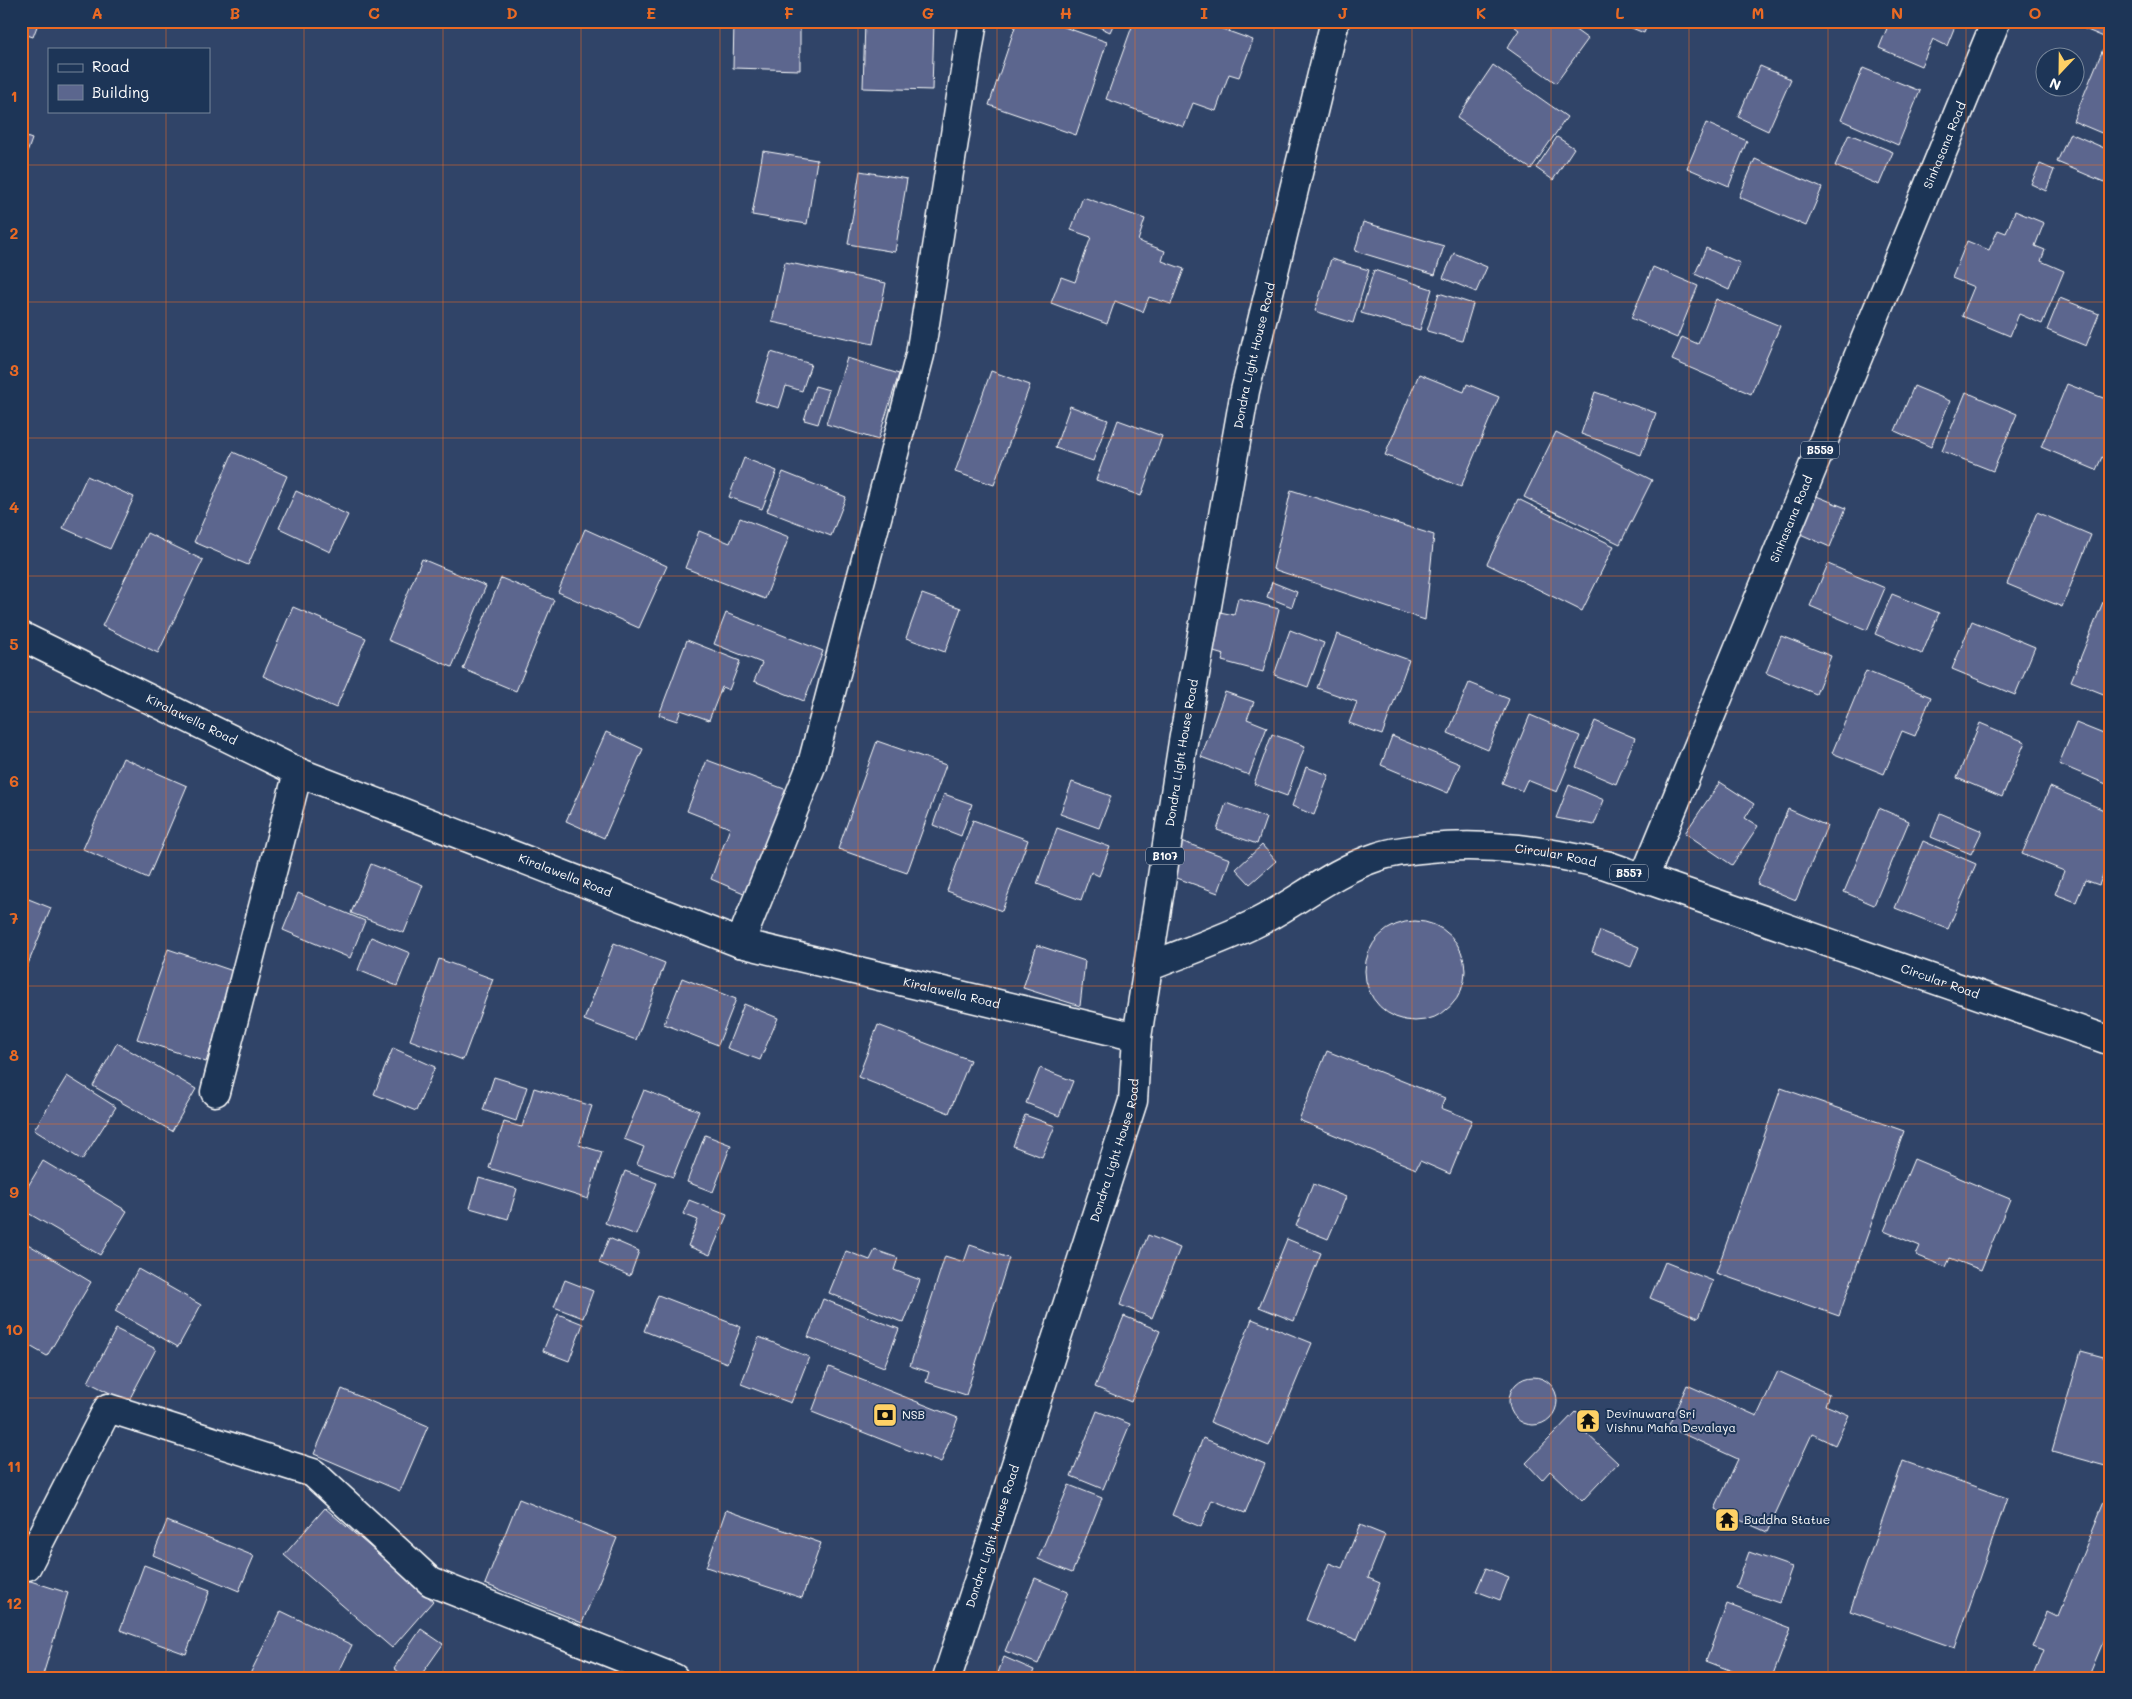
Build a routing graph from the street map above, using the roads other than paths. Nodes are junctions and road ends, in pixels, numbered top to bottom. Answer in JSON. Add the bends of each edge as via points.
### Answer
{"nodes":[{"id":1,"x":973,"y":21,"type":"edge"},
{"id":2,"x":1334,"y":21,"type":"edge"},
{"id":3,"x":1996,"y":21,"type":"edge"},
{"id":4,"x":21,"y":636,"type":"edge"},
{"id":5,"x":298,"y":772,"type":"junction"},
{"id":6,"x":1644,"y":878,"type":"junction"},
{"id":7,"x":740,"y":943,"type":"junction"},
{"id":8,"x":1148,"y":967,"type":"junction"},
{"id":9,"x":1137,"y":1037,"type":"junction"},
{"id":10,"x":2111,"y":1041,"type":"edge"},
{"id":11,"x":216,"y":1092,"type":"dead end"},
{"id":12,"x":21,"y":1564,"type":"edge"},
{"id":13,"x":674,"y":1678,"type":"edge"},
{"id":14,"x":947,"y":1678,"type":"edge"}],
"edges":[{"from":1,"to":7,"type":"main road","via":[[920,355],[812,764]]},
{"from":2,"to":8,"type":"main road","name":"Dondra Light House Road","number":"B107","via":[[1245,391],[1183,742]]},
{"from":3,"to":6,"type":"main road","name":"Sinhasana Road","number":"B559"},
{"from":4,"to":5,"type":"main road","name":"Kiralawella Road"},
{"from":5,"to":7,"type":"main road","name":"Kiralawella Road"},
{"from":5,"to":11,"type":"main road"},
{"from":6,"to":8,"type":"main road","name":"Circular Road","number":"B557","via":[[1553,852],[1507,846],[1464,844],[1416,849],[1378,856],[1343,871],[1261,920]]},
{"from":6,"to":10,"type":"main road","name":"Circular Road","number":"B557"},
{"from":7,"to":9,"type":"main road","name":"Kiralawella Road"},
{"from":8,"to":9,"type":"main road","name":"Dondra Light House Road","number":"B107"},
{"from":9,"to":14,"type":"main road","name":"Dondra Light House Road","number":"B107","via":[[1133,1101]]},
{"from":12,"to":13,"type":"main road","via":[[27,1566],[108,1408],[314,1473],[431,1582]]}]}
